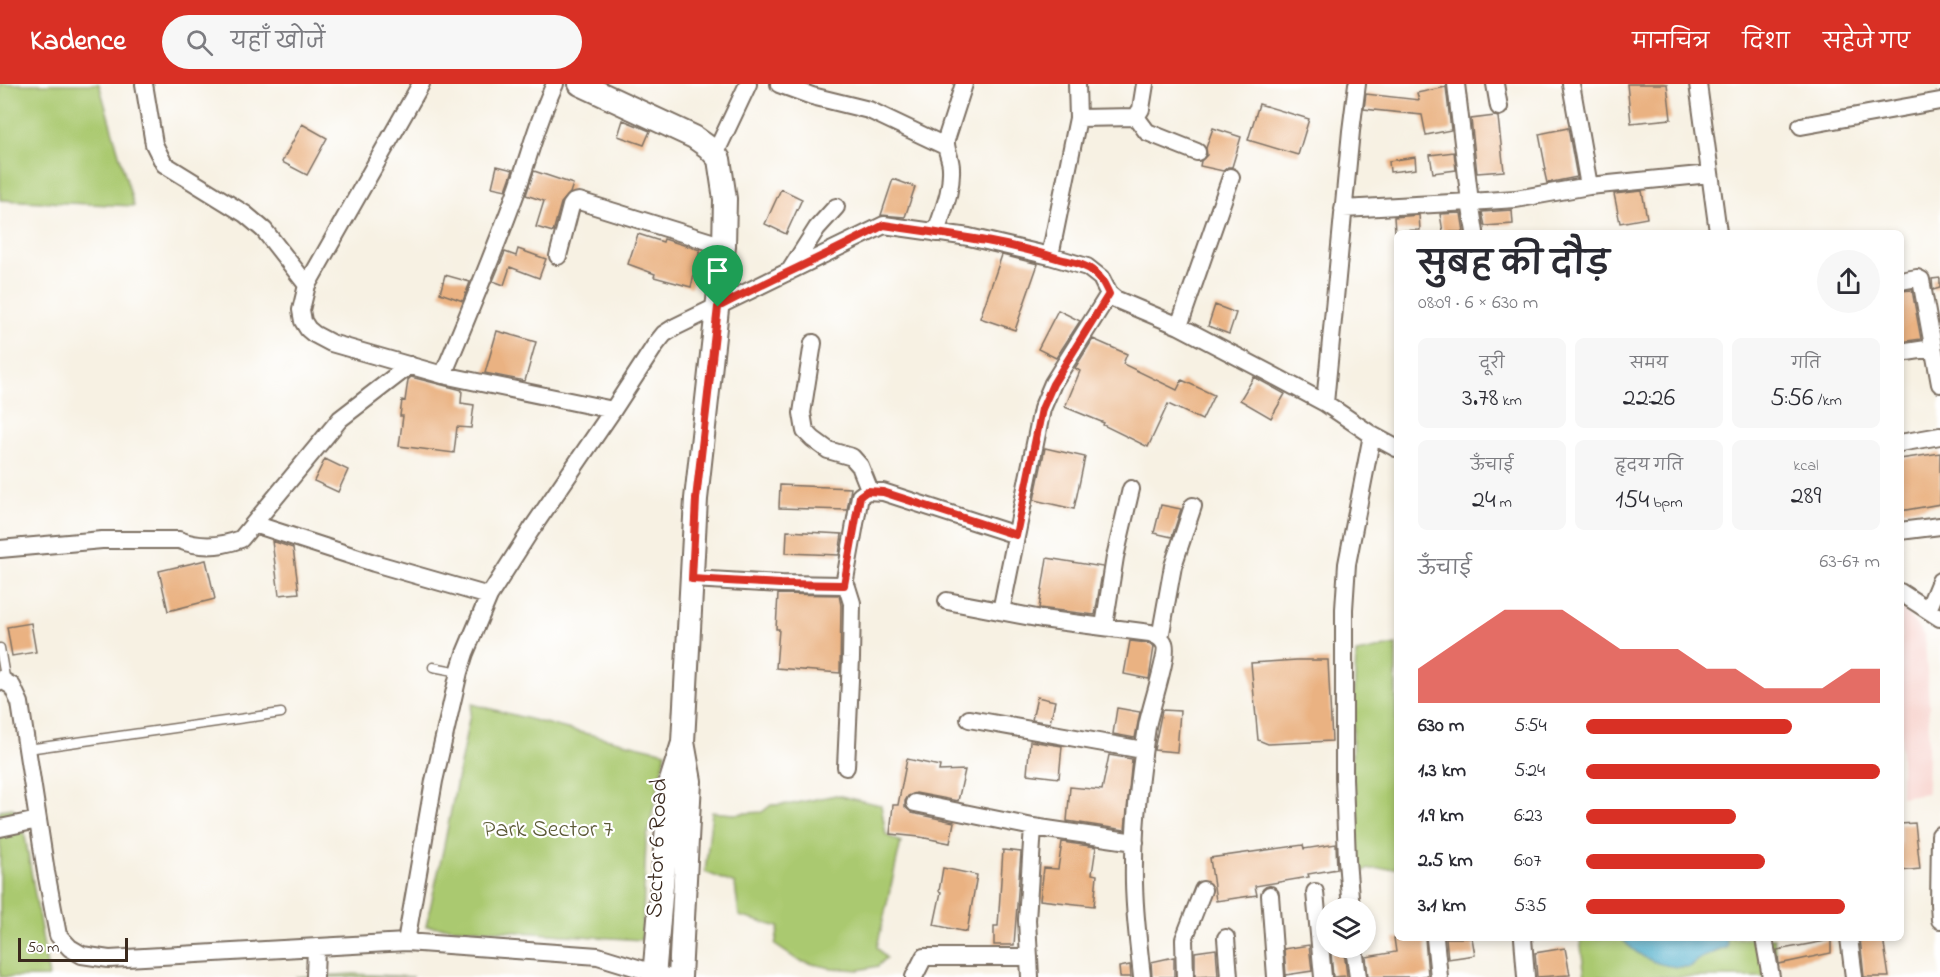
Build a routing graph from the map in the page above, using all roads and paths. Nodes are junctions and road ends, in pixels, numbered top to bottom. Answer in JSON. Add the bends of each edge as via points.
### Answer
{"nodes":[{"id":1,"x":144,"y":84,"type":"edge"},
{"id":2,"x":421,"y":84,"type":"edge"},
{"id":3,"x":555,"y":84,"type":"edge"},
{"id":4,"x":580,"y":84,"type":"edge"},
{"id":5,"x":748,"y":84,"type":"edge"},
{"id":6,"x":779,"y":84,"type":"edge"},
{"id":7,"x":964,"y":84,"type":"edge"},
{"id":8,"x":1077,"y":84,"type":"edge"},
{"id":9,"x":1145,"y":84,"type":"edge"},
{"id":10,"x":1357,"y":84,"type":"edge"},
{"id":11,"x":1456,"y":84,"type":"edge"},
{"id":12,"x":1495,"y":84,"type":"edge"},
{"id":13,"x":1571,"y":84,"type":"edge"},
{"id":14,"x":1698,"y":84,"type":"edge"},
{"id":15,"x":814,"y":90,"type":"edge"},
{"id":16,"x":1940,"y":101,"type":"edge"},
{"id":17,"x":1499,"y":107,"type":"dead end"},
{"id":18,"x":1136,"y":117,"type":"junction"},
{"id":19,"x":1078,"y":118,"type":"junction"},
{"id":20,"x":1802,"y":126,"type":"dead end"},
{"id":21,"x":945,"y":146,"type":"junction"},
{"id":22,"x":1197,"y":152,"type":"dead end"},
{"id":23,"x":715,"y":154,"type":"junction"},
{"id":24,"x":1710,"y":174,"type":"junction"},
{"id":25,"x":1232,"y":177,"type":"dead end"},
{"id":26,"x":1589,"y":186,"type":"junction"},
{"id":27,"x":1470,"y":202,"type":"junction"},
{"id":28,"x":836,"y":207,"type":"dead end"},
{"id":29,"x":1343,"y":210,"type":"junction"},
{"id":30,"x":1474,"y":230,"type":"edge"},
{"id":31,"x":1718,"y":230,"type":"edge"},
{"id":32,"x":936,"y":233,"type":"junction"},
{"id":33,"x":724,"y":246,"type":"junction"},
{"id":34,"x":558,"y":256,"type":"dead end"},
{"id":35,"x":1050,"y":256,"type":"junction"},
{"id":36,"x":789,"y":272,"type":"junction"},
{"id":37,"x":1904,"y":280,"type":"edge"},
{"id":38,"x":307,"y":285,"type":"junction"},
{"id":39,"x":1109,"y":294,"type":"junction"},
{"id":40,"x":718,"y":307,"type":"junction"},
{"id":41,"x":1179,"y":326,"type":"junction"},
{"id":42,"x":813,"y":343,"type":"dead end"},
{"id":43,"x":1934,"y":348,"type":"junction"},
{"id":44,"x":1904,"y":352,"type":"edge"},
{"id":45,"x":410,"y":365,"type":"junction"},
{"id":46,"x":443,"y":375,"type":"junction"},
{"id":47,"x":1940,"y":384,"type":"edge"},
{"id":48,"x":1324,"y":403,"type":"junction"},
{"id":49,"x":614,"y":410,"type":"junction"},
{"id":50,"x":1372,"y":435,"type":"junction"},
{"id":51,"x":1940,"y":436,"type":"edge"},
{"id":52,"x":1904,"y":442,"type":"edge"},
{"id":53,"x":1394,"y":447,"type":"edge"},
{"id":54,"x":1131,"y":489,"type":"dead end"},
{"id":55,"x":870,"y":491,"type":"junction"},
{"id":56,"x":1193,"y":506,"type":"dead end"},
{"id":57,"x":254,"y":524,"type":"junction"},
{"id":58,"x":1940,"y":526,"type":"edge"},
{"id":59,"x":1904,"y":530,"type":"edge"},
{"id":60,"x":1016,"y":535,"type":"junction"},
{"id":61,"x":0,"y":549,"type":"edge"},
{"id":62,"x":692,"y":579,"type":"junction"},
{"id":63,"x":1940,"y":581,"type":"edge"},
{"id":64,"x":844,"y":585,"type":"junction"},
{"id":65,"x":1904,"y":595,"type":"edge"},
{"id":66,"x":489,"y":596,"type":"junction"},
{"id":67,"x":947,"y":601,"type":"dead end"},
{"id":68,"x":1001,"y":611,"type":"junction"},
{"id":69,"x":1934,"y":614,"type":"edge"},
{"id":70,"x":1104,"y":626,"type":"junction"},
{"id":71,"x":1160,"y":638,"type":"junction"},
{"id":72,"x":0,"y":648,"type":"edge"},
{"id":73,"x":433,"y":667,"type":"dead end"},
{"id":74,"x":459,"y":672,"type":"junction"},
{"id":75,"x":3,"y":681,"type":"edge"},
{"id":76,"x":281,"y":713,"type":"dead end"},
{"id":77,"x":969,"y":719,"type":"dead end"},
{"id":78,"x":683,"y":742,"type":"junction"},
{"id":79,"x":28,"y":749,"type":"junction"},
{"id":80,"x":1143,"y":750,"type":"junction"},
{"id":81,"x":846,"y":767,"type":"dead end"},
{"id":82,"x":915,"y":803,"type":"dead end"},
{"id":83,"x":38,"y":820,"type":"junction"},
{"id":84,"x":1033,"y":827,"type":"junction"},
{"id":85,"x":0,"y":828,"type":"edge"},
{"id":86,"x":1940,"y":835,"type":"edge"},
{"id":87,"x":1135,"y":842,"type":"junction"},
{"id":88,"x":1203,"y":890,"type":"dead end"},
{"id":89,"x":1315,"y":892,"type":"dead end"},
{"id":90,"x":1270,"y":895,"type":"dead end"},
{"id":91,"x":1350,"y":898,"type":"edge"},
{"id":92,"x":1940,"y":920,"type":"edge"},
{"id":93,"x":1226,"y":938,"type":"dead end"},
{"id":94,"x":1435,"y":941,"type":"edge"},
{"id":95,"x":1522,"y":941,"type":"edge"},
{"id":96,"x":1765,"y":941,"type":"edge"},
{"id":97,"x":1849,"y":941,"type":"edge"},
{"id":98,"x":406,"y":942,"type":"junction"},
{"id":99,"x":316,"y":947,"type":"junction"},
{"id":100,"x":1028,"y":957,"type":"junction"},
{"id":101,"x":1355,"y":958,"type":"edge"},
{"id":102,"x":659,"y":975,"type":"edge"},
{"id":103,"x":315,"y":977,"type":"edge"},
{"id":104,"x":680,"y":977,"type":"edge"},
{"id":105,"x":914,"y":977,"type":"edge"},
{"id":106,"x":1030,"y":977,"type":"edge"},
{"id":107,"x":1142,"y":977,"type":"edge"},
{"id":108,"x":1185,"y":977,"type":"edge"},
{"id":109,"x":1229,"y":977,"type":"edge"},
{"id":110,"x":1276,"y":977,"type":"edge"},
{"id":111,"x":1323,"y":977,"type":"edge"},
{"id":112,"x":1358,"y":977,"type":"edge"},
{"id":113,"x":1439,"y":977,"type":"edge"},
{"id":114,"x":1526,"y":977,"type":"edge"},
{"id":115,"x":1771,"y":977,"type":"edge"},
{"id":116,"x":1854,"y":977,"type":"edge"}],
"edges":[{"from":1,"to":38,"type":"street","via":[[154,144],[164,164],[252,219]]},
{"from":2,"to":38,"type":"street"},
{"from":3,"to":46,"type":"street"},
{"from":4,"to":23,"type":"street","via":[[694,137]]},
{"from":5,"to":23,"type":"street"},
{"from":6,"to":15,"type":"street"},
{"from":7,"to":21,"type":"street"},
{"from":8,"to":19,"type":"street"},
{"from":9,"to":18,"type":"street"},
{"from":10,"to":29,"type":"street"},
{"from":11,"to":27,"type":"street"},
{"from":12,"to":17,"type":"street"},
{"from":13,"to":26,"type":"street"},
{"from":14,"to":24,"type":"street"},
{"from":15,"to":21,"type":"street","via":[[869,110]]},
{"from":16,"to":20,"type":"street"},
{"from":18,"to":19,"type":"street"},
{"from":18,"to":22,"type":"street","via":[[1152,135]]},
{"from":19,"to":35,"type":"street"},
{"from":21,"to":32,"type":"street","via":[[952,186]]},
{"from":23,"to":33,"type":"street","via":[[723,188]]},
{"from":24,"to":26,"type":"street"},
{"from":24,"to":31,"type":"street"},
{"from":25,"to":41,"type":"street"},
{"from":26,"to":27,"type":"street","via":[[1516,199]]},
{"from":27,"to":29,"type":"street"},
{"from":27,"to":30,"type":"street"},
{"from":28,"to":36,"type":"street","via":[[817,228]]},
{"from":29,"to":48,"type":"street"},
{"from":32,"to":35,"type":"street"},
{"from":32,"to":36,"type":"street","via":[[884,225]]},
{"from":33,"to":34,"type":"street","via":[[579,201],[571,206]]},
{"from":33,"to":40,"type":"street"},
{"from":35,"to":39,"type":"street","via":[[1087,267],[1101,278]]},
{"from":36,"to":40,"type":"street"},
{"from":37,"to":43,"type":"street","via":[[1921,280]]},
{"from":38,"to":45,"type":"street","via":[[301,315],[314,334],[331,343]]},
{"from":39,"to":41,"type":"street"},
{"from":39,"to":60,"type":"street","via":[[1053,384],[1042,409]]},
{"from":40,"to":49,"type":"street","via":[[664,334]]},
{"from":40,"to":62,"type":"street","via":[[696,499]]},
{"from":41,"to":48,"type":"street"},
{"from":42,"to":55,"type":"street","via":[[802,413],[806,431],[828,450],[852,457]]},
{"from":43,"to":44,"type":"street"},
{"from":43,"to":47,"type":"street"},
{"from":45,"to":46,"type":"street"},
{"from":45,"to":57,"type":"street","via":[[340,418]]},
{"from":46,"to":49,"type":"street"},
{"from":48,"to":50,"type":"street"},
{"from":49,"to":66,"type":"street"},
{"from":50,"to":53,"type":"street"},
{"from":50,"to":91,"type":"street","via":[[1347,564],[1344,609],[1344,778]]},
{"from":51,"to":52,"type":"street"},
{"from":54,"to":70,"type":"street"},
{"from":55,"to":60,"type":"street"},
{"from":55,"to":64,"type":"street","via":[[860,496]]},
{"from":56,"to":71,"type":"street","via":[[1173,566]]},
{"from":57,"to":61,"type":"street","via":[[241,539],[224,546],[179,540],[102,540]]},
{"from":57,"to":66,"type":"street"},
{"from":58,"to":59,"type":"street"},
{"from":60,"to":68,"type":"street"},
{"from":62,"to":64,"type":"street"},
{"from":62,"to":78,"type":"street"},
{"from":63,"to":69,"type":"street"},
{"from":64,"to":81,"type":"street","via":[[852,603]]},
{"from":65,"to":69,"type":"street"},
{"from":66,"to":74,"type":"street"},
{"from":67,"to":68,"type":"street"},
{"from":68,"to":70,"type":"street"},
{"from":70,"to":71,"type":"street"},
{"from":71,"to":80,"type":"street","via":[[1166,654]]},
{"from":72,"to":75,"type":"lane"},
{"from":73,"to":74,"type":"lane"},
{"from":74,"to":98,"type":"street","via":[[434,781]]},
{"from":75,"to":79,"type":"street","via":[[12,686],[20,703]]},
{"from":76,"to":79,"type":"lane"},
{"from":77,"to":80,"type":"street"},
{"from":78,"to":102,"type":"street","name":"Sector 6 Road","via":[[671,782]]},
{"from":78,"to":104,"type":"street","name":"Sector 6 Road","via":[[690,781]]},
{"from":79,"to":83,"type":"street"},
{"from":80,"to":87,"type":"street"},
{"from":82,"to":84,"type":"street"},
{"from":83,"to":85,"type":"street"},
{"from":83,"to":99,"type":"street","via":[[58,935],[82,955],[109,959]]},
{"from":84,"to":87,"type":"street"},
{"from":84,"to":100,"type":"street"},
{"from":86,"to":92,"type":"street"},
{"from":87,"to":107,"type":"street","via":[[1135,908]]},
{"from":88,"to":108,"type":"street","via":[[1184,939]]},
{"from":89,"to":111,"type":"street"},
{"from":90,"to":110,"type":"street"},
{"from":93,"to":109,"type":"street"},
{"from":94,"to":113,"type":"street"},
{"from":95,"to":114,"type":"street"},
{"from":96,"to":115,"type":"street"},
{"from":97,"to":116,"type":"street"},
{"from":98,"to":99,"type":"street"},
{"from":98,"to":102,"type":"street","via":[[598,956]]},
{"from":99,"to":103,"type":"street"},
{"from":100,"to":105,"type":"street","via":[[924,957]]},
{"from":100,"to":106,"type":"street"},
{"from":101,"to":112,"type":"street"}]}
